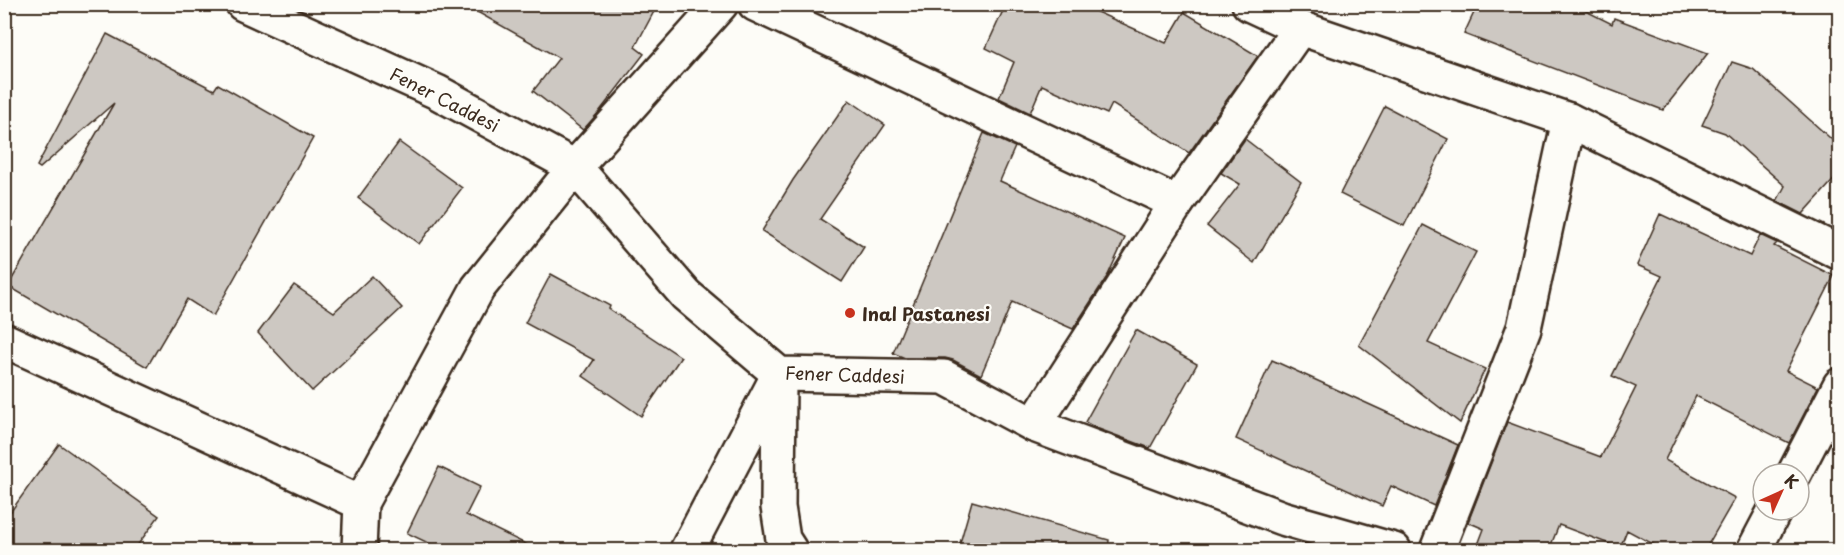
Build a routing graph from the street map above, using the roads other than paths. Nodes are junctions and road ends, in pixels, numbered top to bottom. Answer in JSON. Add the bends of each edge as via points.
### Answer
{"nodes":[{"id":1,"x":243,"y":4,"type":"edge"},
{"id":2,"x":721,"y":4,"type":"edge"},
{"id":3,"x":755,"y":4,"type":"edge"},
{"id":4,"x":1249,"y":4,"type":"edge"},
{"id":5,"x":1300,"y":28,"type":"junction"},
{"id":6,"x":1569,"y":120,"type":"junction"},
{"id":7,"x":575,"y":167,"type":"junction"},
{"id":8,"x":1177,"y":203,"type":"junction"},
{"id":9,"x":1839,"y":253,"type":"edge"},
{"id":10,"x":4,"y":340,"type":"edge"},
{"id":11,"x":779,"y":374,"type":"junction"},
{"id":12,"x":1839,"y":385,"type":"edge"},
{"id":13,"x":1034,"y":425,"type":"junction"},
{"id":14,"x":1800,"y":462,"type":"edge"},
{"id":15,"x":361,"y":503,"type":"junction"},
{"id":16,"x":1769,"y":522,"type":"edge"},
{"id":17,"x":786,"y":547,"type":"edge"},
{"id":18,"x":359,"y":550,"type":"edge"},
{"id":19,"x":687,"y":550,"type":"edge"},
{"id":20,"x":1394,"y":550,"type":"edge"},
{"id":21,"x":1437,"y":550,"type":"edge"},
{"id":22,"x":1754,"y":550,"type":"edge"}],
"edges":[{"from":1,"to":7,"type":"street","name":"Fener Caddesi","via":[[437,92]]},
{"from":2,"to":7,"type":"street"},
{"from":3,"to":8,"type":"street"},
{"from":4,"to":5,"type":"street"},
{"from":5,"to":6,"type":"street"},
{"from":5,"to":8,"type":"street"},
{"from":6,"to":9,"type":"street"},
{"from":6,"to":21,"type":"street","via":[[1524,328]]},
{"from":7,"to":11,"type":"street","name":"Fener Caddesi","via":[[686,295]]},
{"from":7,"to":15,"type":"street","via":[[478,288]]},
{"from":8,"to":13,"type":"street"},
{"from":10,"to":15,"type":"street"},
{"from":11,"to":13,"type":"street","name":"Fener Caddesi","via":[[944,376]]},
{"from":11,"to":17,"type":"street","via":[[778,507]]},
{"from":11,"to":19,"type":"street"},
{"from":12,"to":14,"type":"street"},
{"from":13,"to":20,"type":"street","name":"Fener Caddesi","via":[[1282,518]]},
{"from":15,"to":18,"type":"street"},
{"from":16,"to":22,"type":"street"}]}
